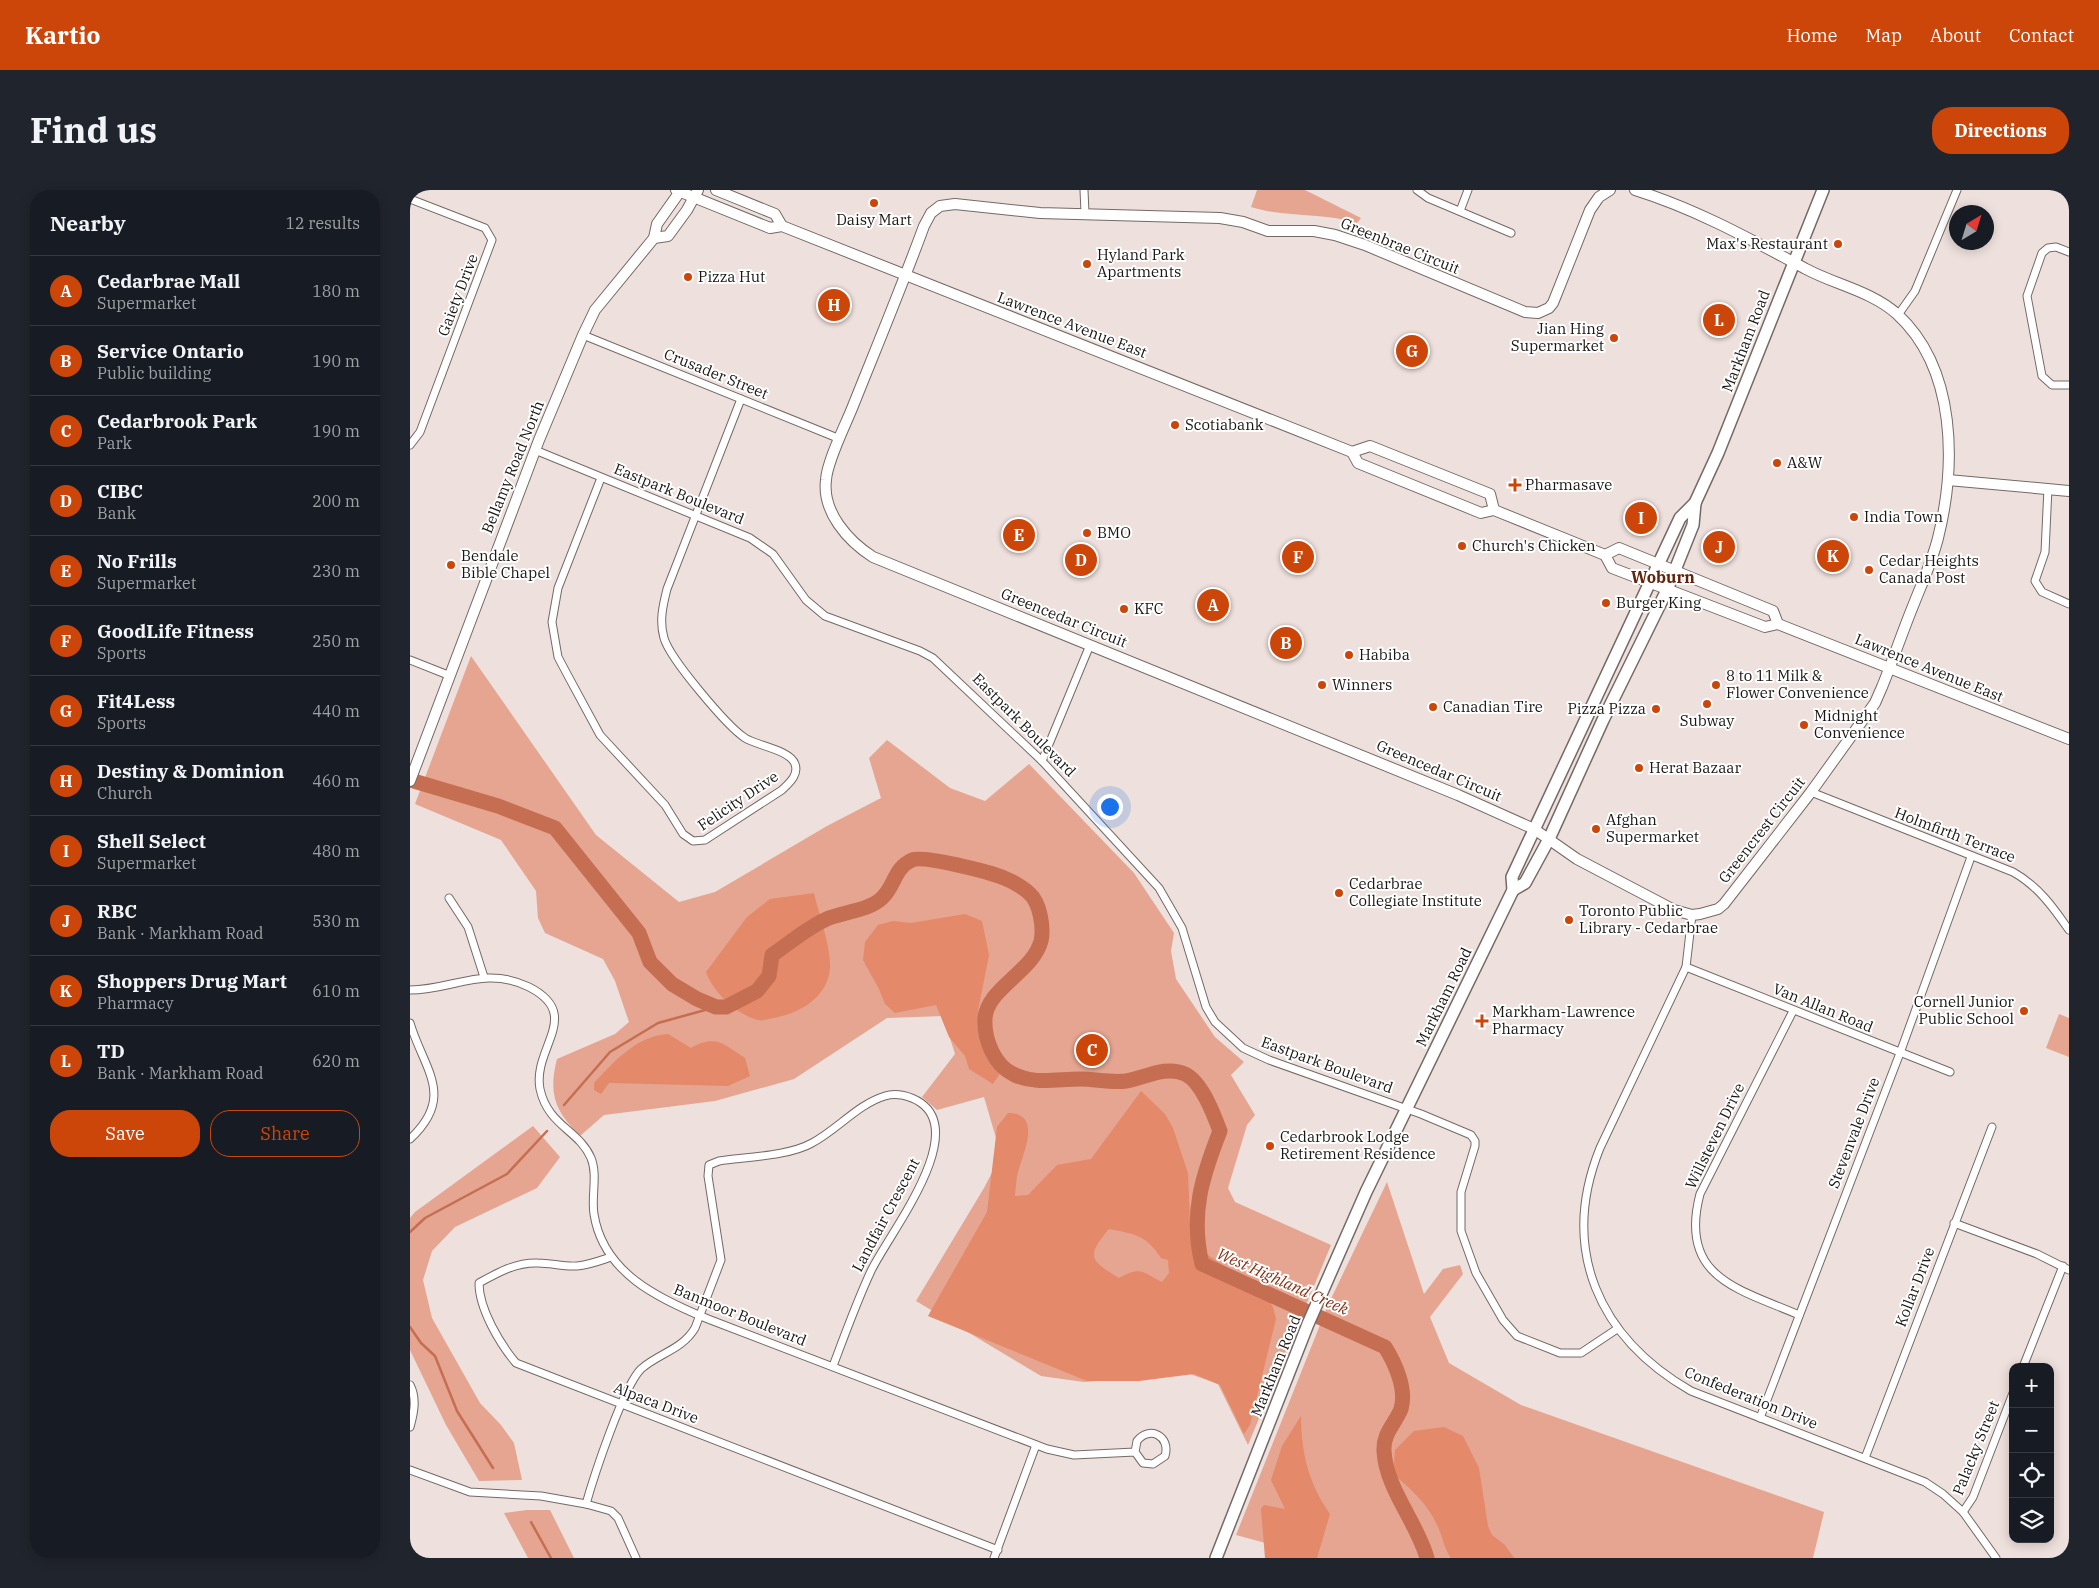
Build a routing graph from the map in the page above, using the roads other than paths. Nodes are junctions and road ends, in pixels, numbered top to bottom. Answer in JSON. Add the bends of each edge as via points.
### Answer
{"nodes":[{"id":1,"x":679,"y":190,"type":"edge"},
{"id":2,"x":716,"y":190,"type":"edge"},
{"id":3,"x":1084,"y":190,"type":"edge"},
{"id":4,"x":1417,"y":190,"type":"edge"},
{"id":5,"x":1468,"y":190,"type":"edge"},
{"id":6,"x":1610,"y":190,"type":"edge"},
{"id":7,"x":1635,"y":190,"type":"edge"},
{"id":8,"x":1823,"y":190,"type":"edge"},
{"id":9,"x":1957,"y":190,"type":"edge"},
{"id":10,"x":696,"y":194,"type":"edge"},
{"id":11,"x":410,"y":199,"type":"edge"},
{"id":12,"x":1460,"y":211,"type":"junction"},
{"id":13,"x":1085,"y":213,"type":"junction"},
{"id":14,"x":782,"y":226,"type":"junction"},
{"id":15,"x":1511,"y":233,"type":"dead end"},
{"id":16,"x":654,"y":238,"type":"junction"},
{"id":17,"x":2069,"y":252,"type":"edge"},
{"id":18,"x":1794,"y":262,"type":"junction"},
{"id":19,"x":904,"y":275,"type":"junction"},
{"id":20,"x":1898,"y":315,"type":"junction"},
{"id":21,"x":583,"y":335,"type":"junction"},
{"id":22,"x":2069,"y":385,"type":"edge"},
{"id":23,"x":741,"y":400,"type":"junction"},
{"id":24,"x":840,"y":439,"type":"junction"},
{"id":25,"x":410,"y":445,"type":"edge"},
{"id":26,"x":535,"y":450,"type":"junction"},
{"id":27,"x":1352,"y":452,"type":"junction"},
{"id":28,"x":601,"y":478,"type":"junction"},
{"id":29,"x":1948,"y":480,"type":"junction"},
{"id":30,"x":2048,"y":488,"type":"junction"},
{"id":31,"x":2069,"y":491,"type":"edge"},
{"id":32,"x":1695,"y":503,"type":"junction"},
{"id":33,"x":1494,"y":510,"type":"junction"},
{"id":34,"x":696,"y":515,"type":"junction"},
{"id":35,"x":1605,"y":555,"type":"junction"},
{"id":36,"x":1659,"y":564,"type":"junction"},
{"id":37,"x":1674,"y":571,"type":"junction"},
{"id":38,"x":1651,"y":583,"type":"junction"},
{"id":39,"x":1668,"y":590,"type":"junction"},
{"id":40,"x":2069,"y":604,"type":"edge"},
{"id":41,"x":1778,"y":624,"type":"junction"},
{"id":42,"x":1090,"y":645,"type":"junction"},
{"id":43,"x":410,"y":660,"type":"edge"},
{"id":44,"x":1890,"y":668,"type":"junction"},
{"id":45,"x":448,"y":675,"type":"junction"},
{"id":46,"x":2069,"y":739,"type":"edge"},
{"id":47,"x":1042,"y":761,"type":"junction"},
{"id":48,"x":410,"y":781,"type":"edge"},
{"id":49,"x":1811,"y":792,"type":"junction"},
{"id":50,"x":1534,"y":829,"type":"junction"},
{"id":51,"x":1549,"y":840,"type":"junction"},
{"id":52,"x":1971,"y":857,"type":"junction"},
{"id":53,"x":1513,"y":890,"type":"junction"},
{"id":54,"x":449,"y":898,"type":"dead end"},
{"id":55,"x":1692,"y":915,"type":"junction"},
{"id":56,"x":2069,"y":930,"type":"edge"},
{"id":57,"x":1686,"y":967,"type":"junction"},
{"id":58,"x":484,"y":976,"type":"junction"},
{"id":59,"x":410,"y":990,"type":"edge"},
{"id":60,"x":1793,"y":1010,"type":"junction"},
{"id":61,"x":410,"y":1023,"type":"edge"},
{"id":62,"x":1900,"y":1053,"type":"junction"},
{"id":63,"x":1950,"y":1072,"type":"dead end"},
{"id":64,"x":1406,"y":1109,"type":"junction"},
{"id":65,"x":1992,"y":1127,"type":"dead end"},
{"id":66,"x":410,"y":1140,"type":"edge"},
{"id":67,"x":1954,"y":1223,"type":"junction"},
{"id":68,"x":610,"y":1257,"type":"junction"},
{"id":69,"x":2066,"y":1268,"type":"edge"},
{"id":70,"x":1799,"y":1315,"type":"junction"},
{"id":71,"x":700,"y":1316,"type":"junction"},
{"id":72,"x":1617,"y":1328,"type":"junction"},
{"id":73,"x":2025,"y":1363,"type":"edge"},
{"id":74,"x":833,"y":1366,"type":"junction"},
{"id":75,"x":410,"y":1385,"type":"edge"},
{"id":76,"x":2009,"y":1403,"type":"edge"},
{"id":77,"x":622,"y":1405,"type":"junction"},
{"id":78,"x":1760,"y":1418,"type":"junction"},
{"id":79,"x":410,"y":1427,"type":"edge"},
{"id":80,"x":1036,"y":1445,"type":"junction"},
{"id":81,"x":1135,"y":1452,"type":"junction"},
{"id":82,"x":1865,"y":1458,"type":"junction"},
{"id":83,"x":410,"y":1470,"type":"edge"},
{"id":84,"x":586,"y":1504,"type":"junction"},
{"id":85,"x":1963,"y":1512,"type":"junction"},
{"id":86,"x":998,"y":1550,"type":"junction"},
{"id":87,"x":636,"y":1558,"type":"edge"},
{"id":88,"x":994,"y":1558,"type":"edge"},
{"id":89,"x":1216,"y":1558,"type":"edge"},
{"id":90,"x":1996,"y":1558,"type":"edge"}],
"edges":[{"from":1,"to":10,"type":"street","name":"Lawrence Avenue East"},
{"from":1,"to":16,"type":"street","name":"Bellamy Road North","via":[[657,224]]},
{"from":2,"to":14,"type":"street","name":"Lawrence Avenue East","via":[[775,214]]},
{"from":3,"to":13,"type":"street"},
{"from":4,"to":12,"type":"street"},
{"from":5,"to":12,"type":"street"},
{"from":6,"to":13,"type":"street","name":"Greenbrae Circuit","via":[[1590,210],[1553,303],[1544,311],[1532,314],[1326,232],[1268,231],[1220,218]]},
{"from":7,"to":18,"type":"street","via":[[1722,223]]},
{"from":8,"to":18,"type":"main road","name":"Markham Road"},
{"from":9,"to":20,"type":"street","via":[[1915,291]]},
{"from":10,"to":14,"type":"street","name":"Lawrence Avenue East","via":[[770,228]]},
{"from":10,"to":16,"type":"street","name":"Bellamy Road North","via":[[668,236]]},
{"from":11,"to":25,"type":"street","name":"Gaiety Drive","via":[[484,228],[492,240],[420,432]]},
{"from":12,"to":15,"type":"street"},
{"from":13,"to":19,"type":"street","name":"Greenbrae Circuit","via":[[1010,211],[955,204],[940,206],[931,213],[924,226]]},
{"from":14,"to":19,"type":"street","name":"Lawrence Avenue East"},
{"from":16,"to":21,"type":"street","name":"Bellamy Road North","via":[[595,310]]},
{"from":17,"to":22,"type":"street","via":[[2056,247],[2042,253],[2027,296],[2027,306],[2042,376],[2052,384]]},
{"from":18,"to":20,"type":"street","via":[[1855,288]]},
{"from":18,"to":32,"type":"main road","name":"Markham Road"},
{"from":19,"to":24,"type":"street","name":"Greencedar Circuit"},
{"from":19,"to":27,"type":"street","name":"Lawrence Avenue East"},
{"from":20,"to":29,"type":"street","name":"Greencrest Circuit","via":[[1919,342],[1940,385],[1948,442]]},
{"from":21,"to":23,"type":"street","name":"Crusader Street"},
{"from":21,"to":26,"type":"street","name":"Bellamy Road North"},
{"from":23,"to":24,"type":"street","name":"Crusader Street"},
{"from":23,"to":34,"type":"street"},
{"from":24,"to":42,"type":"street","name":"Greencedar Circuit","via":[[826,480],[828,503],[841,530],[860,549],[901,570]]},
{"from":26,"to":28,"type":"street","name":"Eastpark Boulevard"},
{"from":26,"to":45,"type":"street","name":"Bellamy Road North"},
{"from":27,"to":33,"type":"street","name":"Lawrence Avenue East","via":[[1358,463],[1481,513]]},
{"from":27,"to":33,"type":"street","via":[[1370,446],[1413,462],[1490,494]]},
{"from":28,"to":34,"type":"street","name":"Eastpark Boulevard"},
{"from":28,"to":34,"type":"street","name":"Felicity Drive","via":[[558,588],[552,622],[558,658],[600,735],[665,804],[683,834],[699,842],[715,836],[782,790],[793,779],[795,764],[789,756],[760,746],[731,726],[670,653],[664,638],[661,620],[667,589]]},
{"from":29,"to":30,"type":"street"},
{"from":29,"to":44,"type":"street","name":"Greencrest Circuit","via":[[1938,540]]},
{"from":30,"to":31,"type":"street"},
{"from":30,"to":40,"type":"street","via":[[2045,552],[2035,582],[2042,592]]},
{"from":32,"to":36,"type":"main road","name":"Markham Road","via":[[1680,518]]},
{"from":32,"to":37,"type":"main road","name":"Markham Road","via":[[1693,525]]},
{"from":33,"to":35,"type":"street","name":"Lawrence Avenue East"},
{"from":34,"to":47,"type":"street","name":"Eastpark Boulevard","via":[[750,538],[768,550],[806,600],[825,616],[933,658]]},
{"from":35,"to":36,"type":"street","name":"Lawrence Avenue East","via":[[1618,548]]},
{"from":35,"to":38,"type":"street","name":"Lawrence Avenue East","via":[[1612,568]]},
{"from":36,"to":37,"type":"street","name":"Lawrence Avenue East"},
{"from":36,"to":38,"type":"main road","name":"Markham Road"},
{"from":37,"to":39,"type":"main road","name":"Markham Road"},
{"from":37,"to":41,"type":"street","name":"Lawrence Avenue East","via":[[1773,611]]},
{"from":38,"to":39,"type":"street","name":"Lawrence Avenue East"},
{"from":38,"to":50,"type":"main road","name":"Markham Road"},
{"from":39,"to":41,"type":"street","name":"Lawrence Avenue East","via":[[1765,627]]},
{"from":39,"to":51,"type":"main road","name":"Markham Road","via":[[1602,720]]},
{"from":41,"to":44,"type":"street","name":"Lawrence Avenue East"},
{"from":42,"to":47,"type":"street"},
{"from":42,"to":50,"type":"street","name":"Greencedar Circuit","via":[[1397,769]]},
{"from":43,"to":45,"type":"street"},
{"from":44,"to":46,"type":"street","name":"Lawrence Avenue East"},
{"from":44,"to":49,"type":"street","name":"Greencrest Circuit","via":[[1874,703]]},
{"from":45,"to":48,"type":"street","name":"Bellamy Road North"},
{"from":47,"to":64,"type":"street","name":"Eastpark Boulevard","via":[[1159,888],[1172,907],[1182,928],[1206,1006],[1215,1022],[1254,1054]]},
{"from":49,"to":52,"type":"street","name":"Holmfirth Terrace"},
{"from":49,"to":55,"type":"street","name":"Greencrest Circuit","via":[[1724,904]]},
{"from":50,"to":51,"type":"street"},
{"from":50,"to":53,"type":"main road","name":"Markham Road","via":[[1512,877]]},
{"from":51,"to":53,"type":"main road","name":"Markham Road","via":[[1525,883]]},
{"from":51,"to":55,"type":"street","via":[[1642,894]]},
{"from":52,"to":56,"type":"street","name":"Holmfirth Terrace","via":[[2029,881]]},
{"from":52,"to":62,"type":"street","name":"Stevenvale Drive"},
{"from":53,"to":64,"type":"main road","name":"Markham Road"},
{"from":54,"to":58,"type":"street","via":[[468,927]]},
{"from":55,"to":57,"type":"street","name":"Confederation Drive"},
{"from":57,"to":60,"type":"street","name":"Van Allan Road"},
{"from":57,"to":72,"type":"street","name":"Confederation Drive","via":[[1600,1148],[1587,1192],[1585,1241],[1589,1265],[1603,1305]]},
{"from":58,"to":59,"type":"street","name":"Banmoor Boulevard"},
{"from":58,"to":68,"type":"street","name":"Banmoor Boulevard","via":[[529,987],[552,1006],[556,1014],[540,1069],[540,1088],[545,1107],[560,1126],[582,1144],[591,1159],[595,1218]]},
{"from":60,"to":62,"type":"street","name":"Van Allan Road"},
{"from":60,"to":70,"type":"street","name":"Willsteven Drive","via":[[1700,1194],[1696,1218],[1700,1248],[1715,1274],[1730,1286]]},
{"from":61,"to":66,"type":"street","via":[[430,1070],[435,1092],[426,1123]]},
{"from":62,"to":63,"type":"street","name":"Van Allan Road"},
{"from":62,"to":70,"type":"street","name":"Stevenvale Drive"},
{"from":64,"to":72,"type":"street","name":"Eastpark Boulevard","via":[[1470,1135],[1475,1141],[1461,1192],[1461,1231],[1476,1273],[1510,1329],[1523,1339],[1560,1353],[1581,1352]]},
{"from":64,"to":89,"type":"main road","name":"Markham Road","via":[[1308,1324]]},
{"from":65,"to":67,"type":"street","name":"Kollar Drive"},
{"from":67,"to":69,"type":"street"},
{"from":67,"to":82,"type":"street","name":"Kollar Drive"},
{"from":68,"to":71,"type":"street","name":"Banmoor Boulevard","via":[[633,1280],[664,1300]]},
{"from":68,"to":77,"type":"street","name":"Alpaca Drive","via":[[576,1266],[537,1262],[518,1265],[479,1283],[479,1294],[502,1347],[516,1363]]},
{"from":69,"to":73,"type":"street"},
{"from":70,"to":78,"type":"street","name":"Stevenvale Drive"},
{"from":71,"to":74,"type":"street","name":"Banmoor Boulevard"},
{"from":71,"to":74,"type":"street","name":"Landfair Crescent","via":[[721,1260],[709,1164],[794,1150],[810,1144],[886,1095],[910,1097],[932,1114],[936,1146],[925,1176],[871,1270]]},
{"from":71,"to":77,"type":"street","via":[[689,1338],[635,1376]]},
{"from":72,"to":78,"type":"street","name":"Confederation Drive","via":[[1635,1350],[1661,1373],[1691,1391]]},
{"from":74,"to":80,"type":"street","name":"Banmoor Boulevard"},
{"from":75,"to":79,"type":"street","via":[[414,1408]]},
{"from":76,"to":85,"type":"street","name":"Palacky Street"},
{"from":77,"to":84,"type":"street"},
{"from":77,"to":86,"type":"street","name":"Alpaca Drive"},
{"from":78,"to":82,"type":"street","name":"Confederation Drive"},
{"from":80,"to":81,"type":"street","name":"Banmoor Boulevard","via":[[1074,1455]]},
{"from":80,"to":86,"type":"street"},
{"from":81,"to":81,"type":"street","via":[[1144,1463],[1153,1464],[1165,1456],[1166,1445],[1160,1436],[1145,1434],[1137,1441]]},
{"from":82,"to":85,"type":"street","name":"Confederation Drive","via":[[1926,1482]]},
{"from":83,"to":84,"type":"street","via":[[470,1492],[522,1494]]},
{"from":84,"to":87,"type":"street","via":[[611,1511],[618,1518]]},
{"from":85,"to":90,"type":"street","name":"Confederation Drive"},
{"from":86,"to":88,"type":"street"}]}
